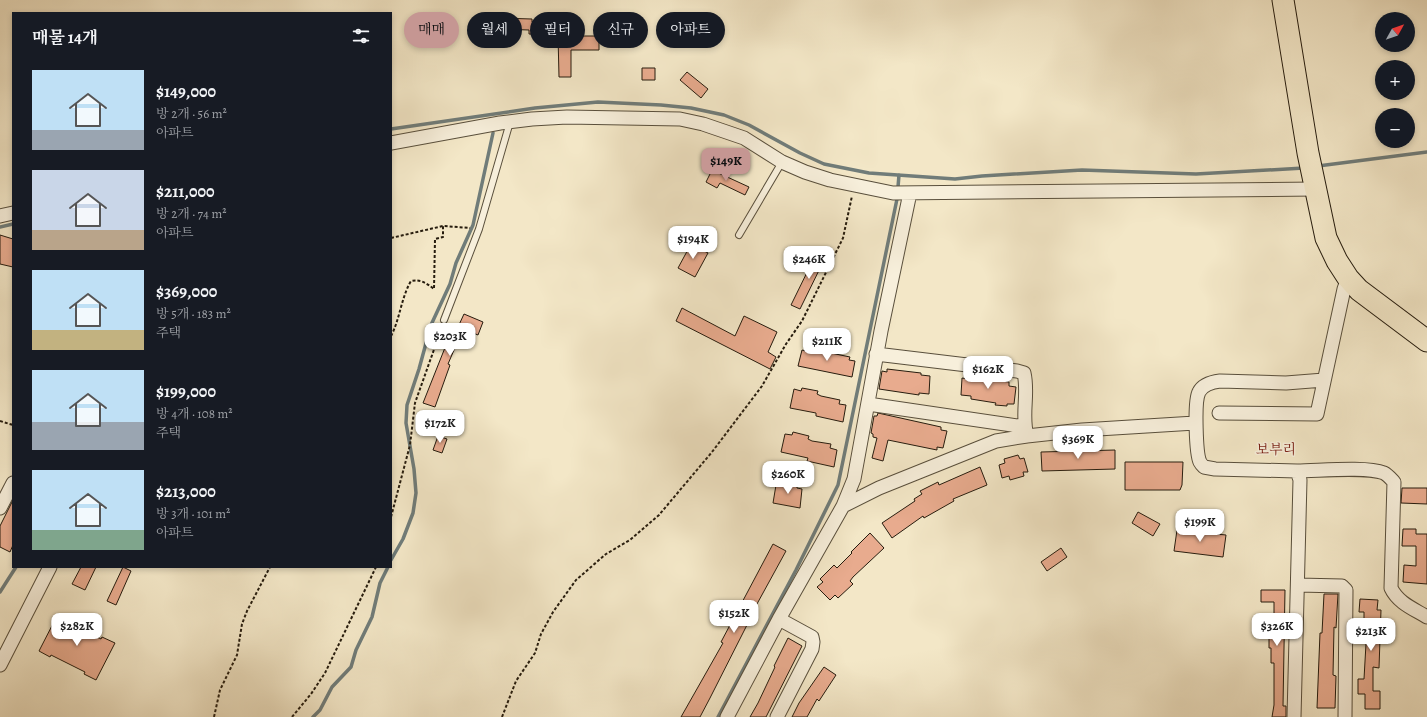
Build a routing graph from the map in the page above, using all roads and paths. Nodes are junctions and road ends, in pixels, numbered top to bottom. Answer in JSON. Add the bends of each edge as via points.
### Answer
{"nodes":[{"id":1,"x":1284,"y":0,"type":"edge"},
{"id":2,"x":510,"y":122,"type":"junction"},
{"id":3,"x":392,"y":144,"type":"edge"},
{"id":4,"x":782,"y":162,"type":"junction"},
{"id":5,"x":1314,"y":184,"type":"junction"},
{"id":6,"x":854,"y":185,"type":"junction"},
{"id":7,"x":910,"y":193,"type":"junction"},
{"id":8,"x":12,"y":214,"type":"edge"},
{"id":9,"x":0,"y":216,"type":"edge"},
{"id":10,"x":443,"y":226,"type":"junction"},
{"id":11,"x":479,"y":229,"type":"junction"},
{"id":12,"x":739,"y":235,"type":"dead end"},
{"id":13,"x":392,"y":238,"type":"edge"},
{"id":14,"x":1348,"y":278,"type":"junction"},
{"id":15,"x":444,"y":320,"type":"joint"},
{"id":16,"x":392,"y":334,"type":"edge"},
{"id":17,"x":1427,"y":341,"type":"edge"},
{"id":18,"x":876,"y":354,"type":"junction"},
{"id":19,"x":1324,"y":380,"type":"junction"},
{"id":20,"x":868,"y":404,"type":"junction"},
{"id":21,"x":1219,"y":413,"type":"dead end"},
{"id":22,"x":0,"y":421,"type":"edge"},
{"id":23,"x":1196,"y":423,"type":"junction"},
{"id":24,"x":12,"y":424,"type":"edge"},
{"id":25,"x":1026,"y":431,"type":"junction"},
{"id":26,"x":1297,"y":472,"type":"junction"},
{"id":27,"x":12,"y":485,"type":"edge"},
{"id":28,"x":843,"y":506,"type":"junction"},
{"id":29,"x":0,"y":508,"type":"edge"},
{"id":30,"x":392,"y":514,"type":"edge"},
{"id":31,"x":49,"y":568,"type":"edge"},
{"id":32,"x":269,"y":568,"type":"edge"},
{"id":33,"x":376,"y":568,"type":"edge"},
{"id":34,"x":1298,"y":585,"type":"junction"},
{"id":35,"x":1427,"y":617,"type":"edge"},
{"id":36,"x":779,"y":618,"type":"junction"},
{"id":37,"x":0,"y":665,"type":"edge"},
{"id":38,"x":214,"y":717,"type":"edge"},
{"id":39,"x":292,"y":717,"type":"edge"},
{"id":40,"x":502,"y":717,"type":"edge"},
{"id":41,"x":727,"y":717,"type":"edge"},
{"id":42,"x":777,"y":717,"type":"edge"},
{"id":43,"x":1294,"y":717,"type":"edge"},
{"id":44,"x":1345,"y":717,"type":"edge"}],
"edges":[{"from":1,"to":5,"type":"main road"},
{"from":2,"to":3,"type":"street"},
{"from":2,"to":4,"type":"street","via":[[567,117],[680,119],[744,138]]},
{"from":2,"to":11,"type":"lane"},
{"from":4,"to":6,"type":"street","via":[[830,180]]},
{"from":4,"to":12,"type":"lane"},
{"from":5,"to":7,"type":"street"},
{"from":5,"to":14,"type":"main road","via":[[1326,238]]},
{"from":6,"to":7,"type":"street","via":[[893,193]]},
{"from":6,"to":40,"type":"path","via":[[843,238],[802,321],[762,386],[712,452],[659,515],[576,580],[541,634],[535,653],[516,681]]},
{"from":7,"to":18,"type":"street"},
{"from":8,"to":9,"type":"street"},
{"from":10,"to":11,"type":"path"},
{"from":10,"to":13,"type":"path"},
{"from":10,"to":16,"type":"path","via":[[443,237],[435,239],[434,289],[418,280],[411,281]]},
{"from":11,"to":15,"type":"lane"},
{"from":14,"to":17,"type":"main road","via":[[1372,300]]},
{"from":14,"to":19,"type":"street"},
{"from":15,"to":30,"type":"path","via":[[415,403],[410,445]]},
{"from":18,"to":20,"type":"street"},
{"from":18,"to":25,"type":"street","via":[[1024,373]]},
{"from":19,"to":21,"type":"street","via":[[1317,414]]},
{"from":19,"to":23,"type":"street","via":[[1286,383],[1212,382],[1199,391],[1196,400]]},
{"from":20,"to":25,"type":"street"},
{"from":20,"to":28,"type":"street","via":[[854,479]]},
{"from":22,"to":24,"type":"path"},
{"from":23,"to":25,"type":"street"},
{"from":23,"to":26,"type":"street","via":[[1200,462],[1204,467]]},
{"from":25,"to":28,"type":"street","via":[[879,488]]},
{"from":26,"to":34,"type":"street","via":[[1300,480]]},
{"from":26,"to":35,"type":"street","via":[[1373,471],[1386,474],[1394,482],[1391,588],[1401,601]]},
{"from":27,"to":29,"type":"street"},
{"from":28,"to":36,"type":"street"},
{"from":31,"to":37,"type":"street"},
{"from":32,"to":38,"type":"path","via":[[246,611],[237,655],[220,690]]},
{"from":33,"to":39,"type":"path","via":[[325,673]]},
{"from":34,"to":43,"type":"street"},
{"from":34,"to":44,"type":"street","via":[[1342,586],[1346,590]]},
{"from":36,"to":41,"type":"street"},
{"from":36,"to":42,"type":"street","via":[[812,637],[813,642],[812,649]]}]}
